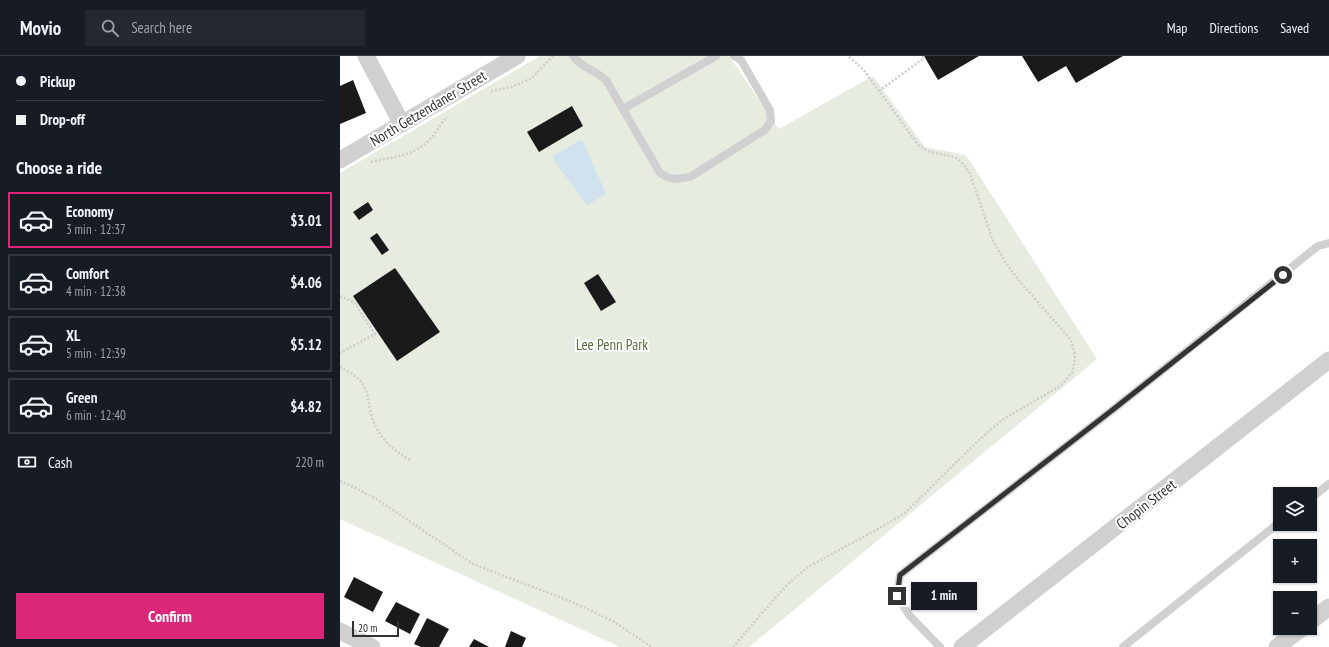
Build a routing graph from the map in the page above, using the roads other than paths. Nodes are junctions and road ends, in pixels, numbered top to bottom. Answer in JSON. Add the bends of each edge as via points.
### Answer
{"nodes":[{"id":1,"x":366,"y":56,"type":"edge"},
{"id":2,"x":517,"y":56,"type":"edge"},
{"id":3,"x":573,"y":56,"type":"edge"},
{"id":4,"x":716,"y":56,"type":"edge"},
{"id":5,"x":734,"y":56,"type":"edge"},
{"id":6,"x":623,"y":109,"type":"junction"},
{"id":7,"x":402,"y":124,"type":"junction"},
{"id":8,"x":340,"y":160,"type":"edge"},
{"id":9,"x":1329,"y":243,"type":"edge"},
{"id":10,"x":1329,"y":360,"type":"edge"},
{"id":11,"x":1329,"y":484,"type":"edge"},
{"id":12,"x":1317,"y":493,"type":"edge"},
{"id":13,"x":1273,"y":528,"type":"edge"},
{"id":14,"x":1329,"y":607,"type":"edge"},
{"id":15,"x":1317,"y":616,"type":"edge"},
{"id":16,"x":340,"y":631,"type":"edge"},
{"id":17,"x":1293,"y":635,"type":"edge"},
{"id":18,"x":372,"y":647,"type":"edge"},
{"id":19,"x":940,"y":647,"type":"edge"},
{"id":20,"x":962,"y":647,"type":"edge"},
{"id":21,"x":1123,"y":647,"type":"edge"},
{"id":22,"x":1277,"y":647,"type":"edge"}],
"edges":[{"from":1,"to":7,"type":"street"},
{"from":2,"to":7,"type":"street","name":"North Getzendaner Street"},
{"from":3,"to":6,"type":"lane","via":[[580,64],[606,80]]},
{"from":4,"to":6,"type":"lane"},
{"from":5,"to":6,"type":"lane","via":[[741,60],[770,110],[771,121],[765,130],[690,177],[674,179],[660,173]]},
{"from":7,"to":8,"type":"street","name":"North Getzendaner Street"},
{"from":9,"to":19,"type":"lane","via":[[1318,246],[900,575],[897,596],[910,616]]},
{"from":10,"to":20,"type":"street","name":"Chopin Street"},
{"from":11,"to":12,"type":"lane"},
{"from":13,"to":21,"type":"lane"},
{"from":14,"to":15,"type":"street"},
{"from":16,"to":18,"type":"street"},
{"from":17,"to":22,"type":"street"}]}
